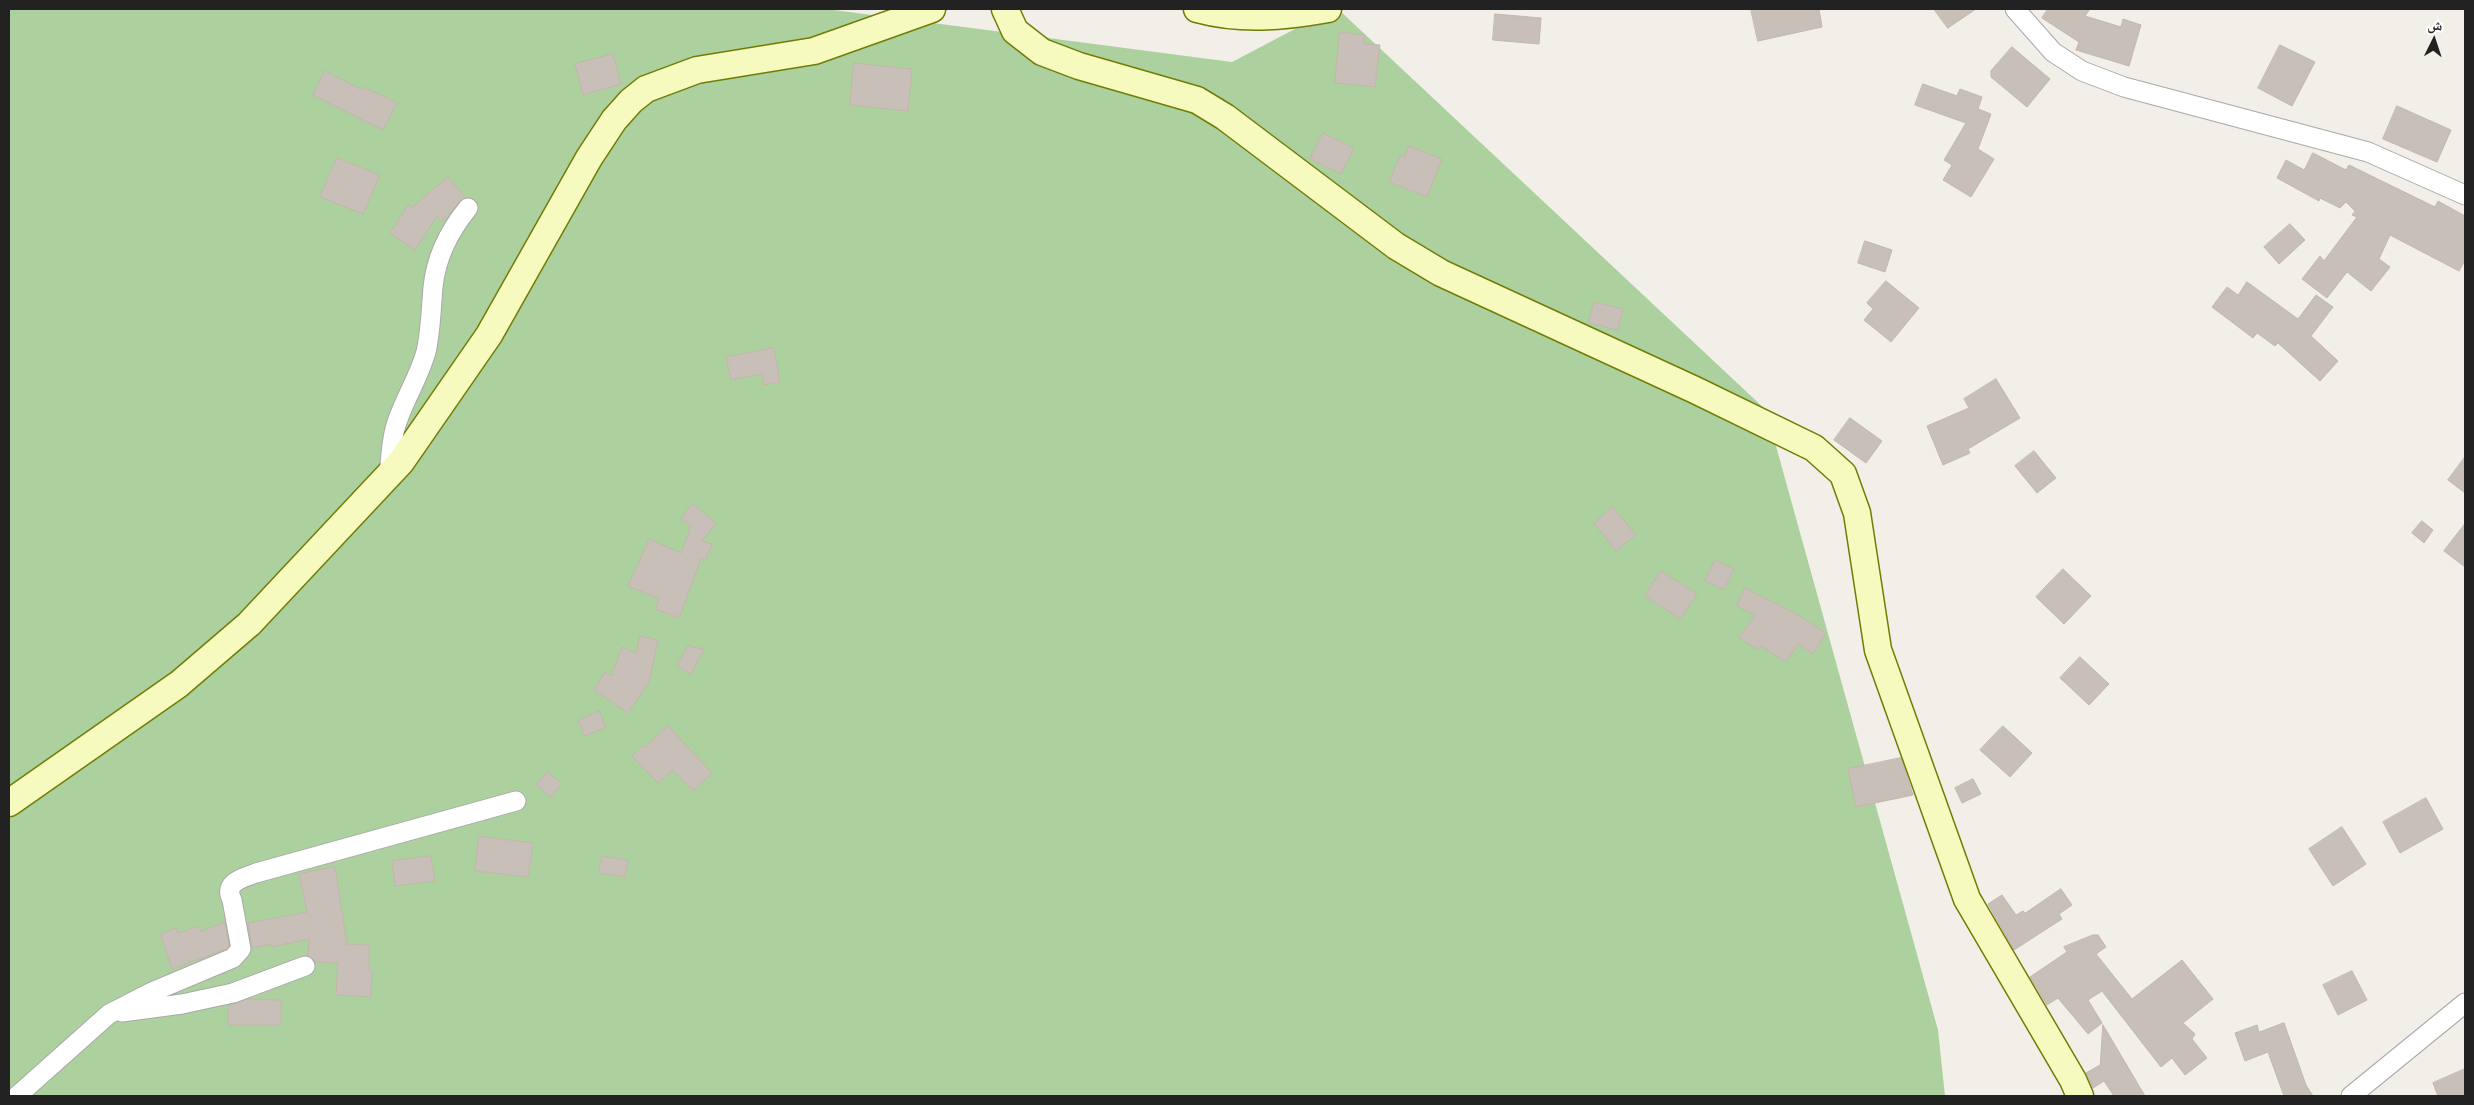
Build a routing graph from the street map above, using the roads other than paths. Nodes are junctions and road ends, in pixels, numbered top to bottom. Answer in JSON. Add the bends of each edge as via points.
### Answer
{"nodes":[{"id":1,"x":932,"y":9,"type":"edge"},
{"id":2,"x":1005,"y":9,"type":"edge"},
{"id":3,"x":1197,"y":9,"type":"edge"},
{"id":4,"x":1328,"y":9,"type":"edge"},
{"id":5,"x":2015,"y":9,"type":"edge"},
{"id":6,"x":2465,"y":195,"type":"edge"},
{"id":7,"x":468,"y":208,"type":"dead end"},
{"id":8,"x":389,"y":475,"type":"junction"},
{"id":9,"x":516,"y":801,"type":"dead end"},
{"id":10,"x":9,"y":803,"type":"edge"},
{"id":11,"x":304,"y":966,"type":"dead end"},
{"id":12,"x":2465,"y":1003,"type":"edge"},
{"id":13,"x":109,"y":1014,"type":"junction"},
{"id":14,"x":17,"y":1096,"type":"edge"},
{"id":15,"x":2080,"y":1096,"type":"edge"},
{"id":16,"x":2350,"y":1096,"type":"edge"}],
"edges":[{"from":1,"to":8,"type":"street","via":[[814,51],[697,70],[646,89],[614,120],[589,158],[489,335]]},
{"from":2,"to":15,"type":"street","via":[[1015,31],[1042,52],[1197,100],[1225,117],[1396,246],[1433,268],[1814,448],[1843,474],[1857,513],[1878,650],[1967,899]]},
{"from":3,"to":4,"type":"street","via":[[1244,18]]},
{"from":5,"to":6,"type":"street","via":[[2053,52],[2082,71],[2124,87],[2368,152]]},
{"from":7,"to":8,"type":"street","via":[[444,248],[438,265],[433,286],[431,329],[425,353],[396,424]]},
{"from":8,"to":10,"type":"street","via":[[249,624],[179,684]]},
{"from":9,"to":13,"type":"street","via":[[234,881],[229,893],[241,949],[233,958]]},
{"from":11,"to":13,"type":"street","via":[[233,993]]},
{"from":12,"to":16,"type":"street"},
{"from":13,"to":14,"type":"street"}]}
